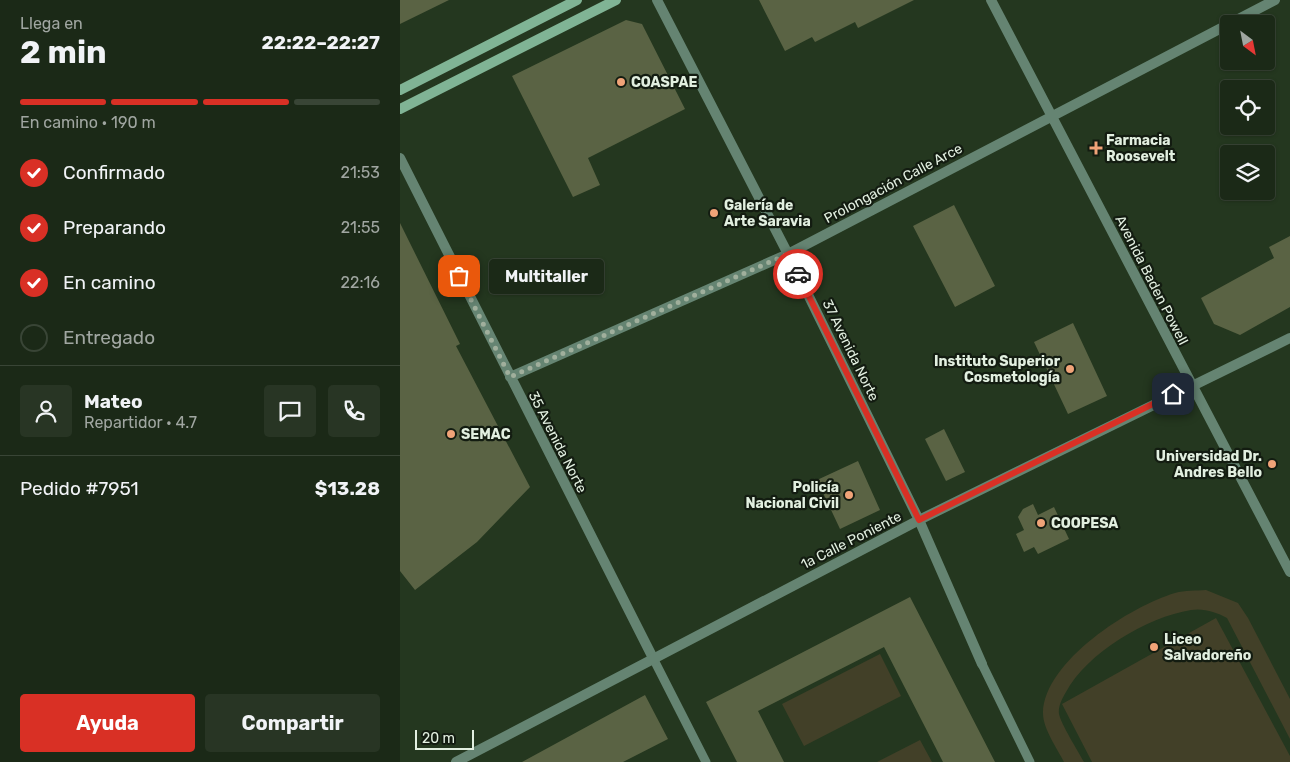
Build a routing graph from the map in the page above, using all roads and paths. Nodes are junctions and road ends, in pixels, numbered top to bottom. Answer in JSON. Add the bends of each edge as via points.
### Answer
{"nodes":[{"id":1,"x":577,"y":0,"type":"edge"},
{"id":2,"x":616,"y":0,"type":"edge"},
{"id":3,"x":657,"y":0,"type":"edge"},
{"id":4,"x":991,"y":0,"type":"edge"},
{"id":5,"x":1275,"y":0,"type":"edge"},
{"id":6,"x":1246,"y":15,"type":"edge"},
{"id":7,"x":1220,"y":29,"type":"edge"},
{"id":8,"x":400,"y":90,"type":"edge"},
{"id":9,"x":400,"y":109,"type":"edge"},
{"id":10,"x":1051,"y":116,"type":"junction"},
{"id":11,"x":400,"y":158,"type":"edge"},
{"id":12,"x":788,"y":254,"type":"junction"},
{"id":13,"x":1290,"y":338,"type":"edge"},
{"id":14,"x":510,"y":377,"type":"junction"},
{"id":15,"x":1191,"y":385,"type":"junction"},
{"id":16,"x":919,"y":520,"type":"junction"},
{"id":17,"x":1290,"y":572,"type":"edge"},
{"id":18,"x":653,"y":658,"type":"junction"},
{"id":19,"x":982,"y":664,"type":"joint"},
{"id":20,"x":456,"y":762,"type":"edge"},
{"id":21,"x":706,"y":762,"type":"edge"},
{"id":22,"x":1030,"y":762,"type":"edge"}],
"edges":[{"from":1,"to":8,"type":"main road"},
{"from":2,"to":9,"type":"main road"},
{"from":3,"to":12,"type":"street","name":"37 Avenida Norte"},
{"from":4,"to":10,"type":"street","name":"Avenida Baden Powell"},
{"from":5,"to":6,"type":"street","name":"Prolongación Calle Arce"},
{"from":7,"to":10,"type":"street","name":"Prolongación Calle Arce"},
{"from":10,"to":12,"type":"street","name":"Prolongación Calle Arce"},
{"from":10,"to":15,"type":"street","name":"Avenida Baden Powell"},
{"from":11,"to":14,"type":"street","name":"35 Avenida Norte"},
{"from":12,"to":14,"type":"street","name":"Prolongación Calle Arce"},
{"from":12,"to":16,"type":"street","name":"37 Avenida Norte"},
{"from":13,"to":15,"type":"street","name":"1a Calle Poniente"},
{"from":14,"to":18,"type":"street","name":"35 Avenida Norte"},
{"from":15,"to":16,"type":"street","name":"1a Calle Poniente"},
{"from":15,"to":17,"type":"street","name":"Avenida Baden Powell"},
{"from":16,"to":18,"type":"street","name":"1a Calle Poniente"},
{"from":16,"to":19,"type":"street","name":"37 Avenida Norte"},
{"from":18,"to":20,"type":"street","name":"1a Calle Poniente"},
{"from":18,"to":21,"type":"lane"},
{"from":19,"to":22,"type":"lane"}]}
